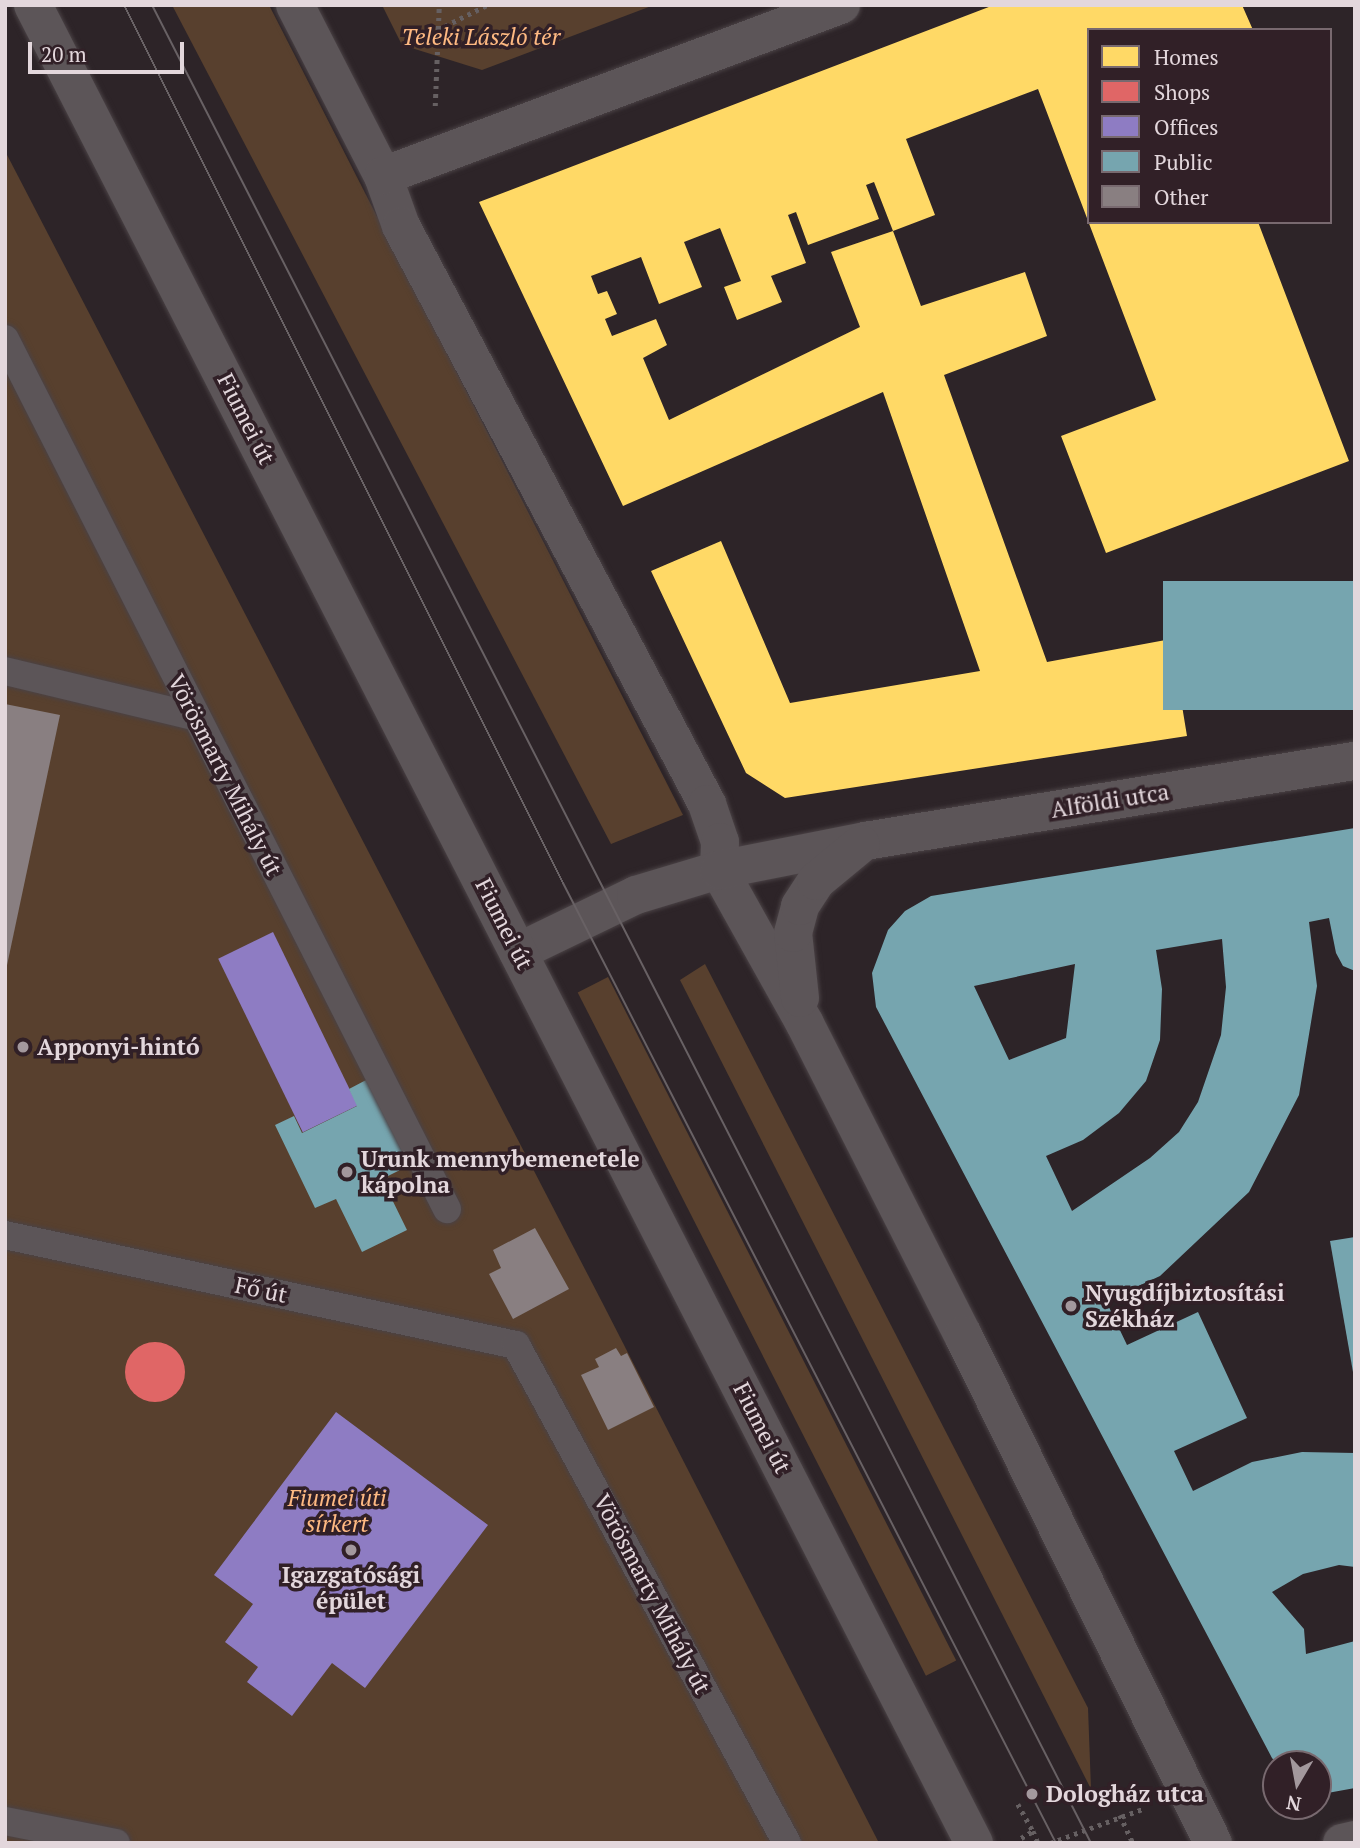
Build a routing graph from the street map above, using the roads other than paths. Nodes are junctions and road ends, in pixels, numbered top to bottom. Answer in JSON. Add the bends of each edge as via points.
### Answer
{"nodes":[{"id":1,"x":33,"y":5,"type":"edge"},
{"id":2,"x":295,"y":5,"type":"edge"},
{"id":3,"x":841,"y":5,"type":"edge"},
{"id":4,"x":383,"y":176,"type":"junction"},
{"id":5,"x":5,"y":339,"type":"edge"},
{"id":6,"x":5,"y":671,"type":"edge"},
{"id":7,"x":195,"y":717,"type":"junction"},
{"id":8,"x":1355,"y":761,"type":"edge"},
{"id":9,"x":864,"y":841,"type":"junction"},
{"id":10,"x":719,"y":870,"type":"junction"},
{"id":11,"x":518,"y":952,"type":"junction"},
{"id":12,"x":805,"y":1024,"type":"junction"},
{"id":13,"x":447,"y":1209,"type":"dead end"},
{"id":14,"x":5,"y":1235,"type":"edge"},
{"id":15,"x":516,"y":1345,"type":"joint"},
{"id":16,"x":5,"y":1821,"type":"edge"},
{"id":17,"x":1355,"y":1840,"type":"edge"},
{"id":18,"x":116,"y":1843,"type":"edge"},
{"id":19,"x":787,"y":1843,"type":"edge"},
{"id":20,"x":974,"y":1843,"type":"edge"},
{"id":21,"x":1213,"y":1843,"type":"edge"},
{"id":22,"x":1342,"y":1843,"type":"edge"}],
"edges":[{"from":1,"to":11,"type":"street","name":"Fiumei út"},
{"from":2,"to":4,"type":"street"},
{"from":3,"to":4,"type":"street"},
{"from":4,"to":10,"type":"street","via":[[401,226],[707,804],[720,842]]},
{"from":5,"to":7,"type":"lane","name":"Vörösmarty Mihály út"},
{"from":6,"to":7,"type":"lane"},
{"from":7,"to":13,"type":"lane","name":"Vörösmarty Mihály út"},
{"from":8,"to":9,"type":"street","name":"Alföldi utca"},
{"from":9,"to":10,"type":"street","name":"Alföldi utca"},
{"from":9,"to":12,"type":"street","via":[[816,881],[800,906],[793,933],[794,957]]},
{"from":10,"to":11,"type":"street","name":"Alföldi utca","via":[[636,895]]},
{"from":10,"to":12,"type":"street"},
{"from":11,"to":20,"type":"street","name":"Fiumei út"},
{"from":12,"to":21,"type":"street"},
{"from":14,"to":15,"type":"lane","name":"Fő út"},
{"from":15,"to":19,"type":"lane","name":"Vörösmarty Mihály út"},
{"from":16,"to":18,"type":"lane"},
{"from":17,"to":22,"type":"street"}]}
